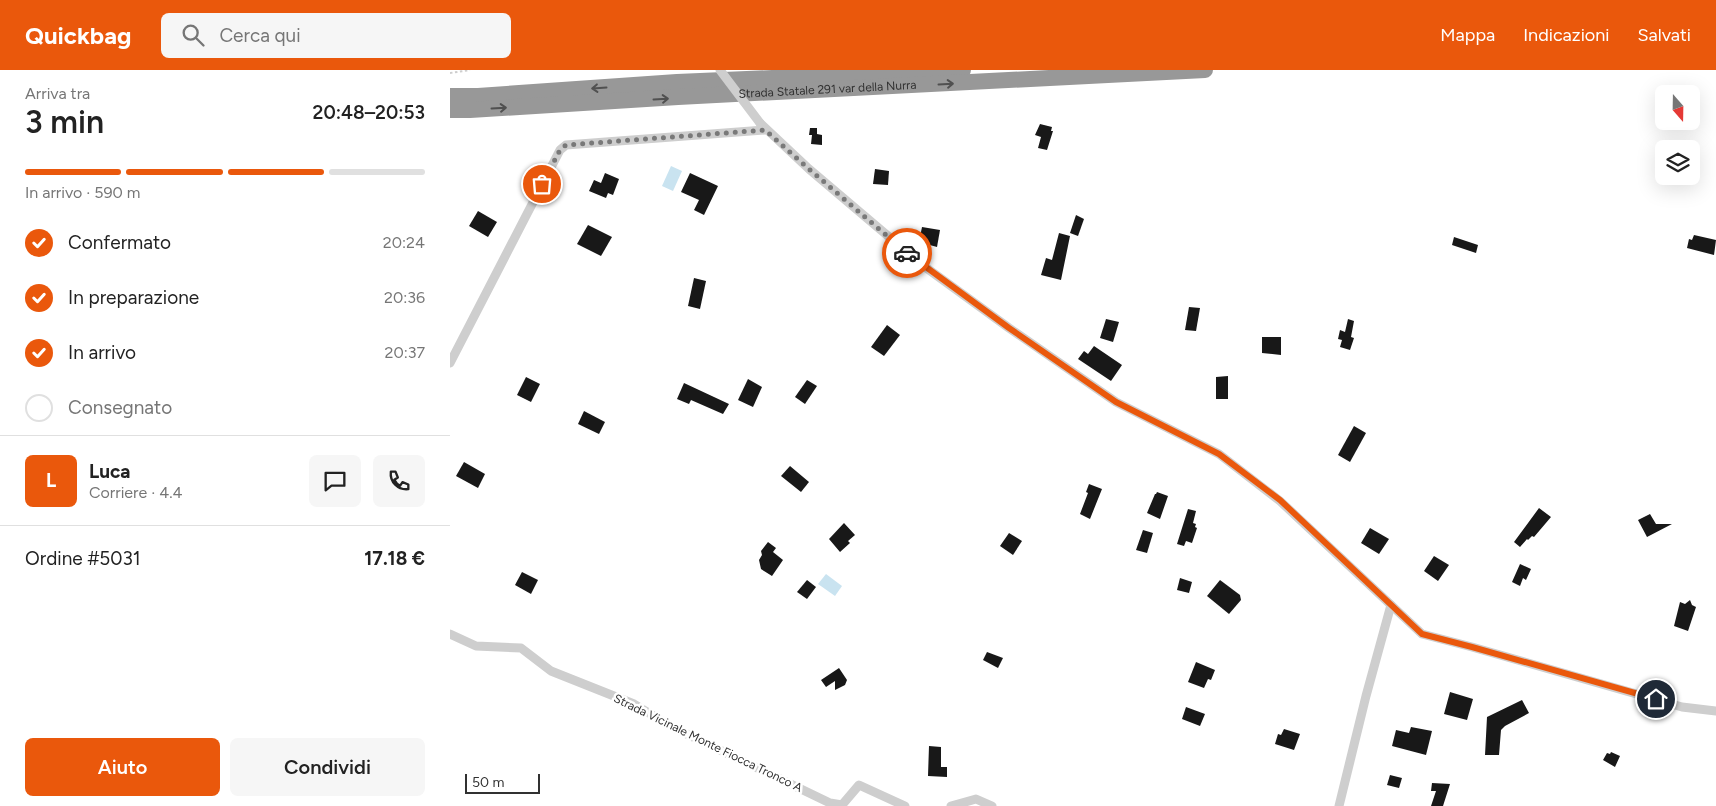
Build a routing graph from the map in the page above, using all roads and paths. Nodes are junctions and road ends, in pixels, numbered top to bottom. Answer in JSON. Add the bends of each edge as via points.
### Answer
{"nodes":[{"id":1,"x":470,"y":70,"type":"edge"},
{"id":2,"x":720,"y":70,"type":"edge"},
{"id":3,"x":963,"y":70,"type":"edge"},
{"id":4,"x":1205,"y":70,"type":"edge"},
{"id":5,"x":450,"y":73,"type":"edge"},
{"id":6,"x":450,"y":96,"type":"edge"},
{"id":7,"x":450,"y":110,"type":"edge"},
{"id":8,"x":762,"y":126,"type":"junction"},
{"id":9,"x":450,"y":363,"type":"edge"},
{"id":10,"x":1391,"y":605,"type":"junction"},
{"id":11,"x":450,"y":634,"type":"edge"},
{"id":12,"x":1716,"y":711,"type":"edge"},
{"id":13,"x":905,"y":806,"type":"edge"},
{"id":14,"x":951,"y":806,"type":"edge"},
{"id":15,"x":992,"y":806,"type":"edge"},
{"id":16,"x":1338,"y":806,"type":"edge"}],
"edges":[{"from":1,"to":5,"type":"path"},
{"from":2,"to":8,"type":"street","bridge":true},
{"from":3,"to":6,"type":"highway","name":"Strada Statale 291 var della Nurra","one_way":true},
{"from":7,"to":4,"type":"highway","name":"Strada Statale 291 var della Nurra","one_way":true},
{"from":8,"to":9,"type":"street","via":[[566,145],[560,150],[528,209]]},
{"from":8,"to":10,"type":"street","via":[[921,264],[1009,328],[1116,402],[1219,454],[1280,500]]},
{"from":10,"to":12,"type":"street","via":[[1422,634],[1682,707]]},
{"from":10,"to":16,"type":"street"},
{"from":11,"to":13,"type":"street","name":"Strada Vicinale Monte Fiocca Tronco A","via":[[476,646],[521,648],[551,671],[634,704],[672,727],[830,803],[842,805],[859,786]]},
{"from":14,"to":15,"type":"street","via":[[976,799]]}]}
